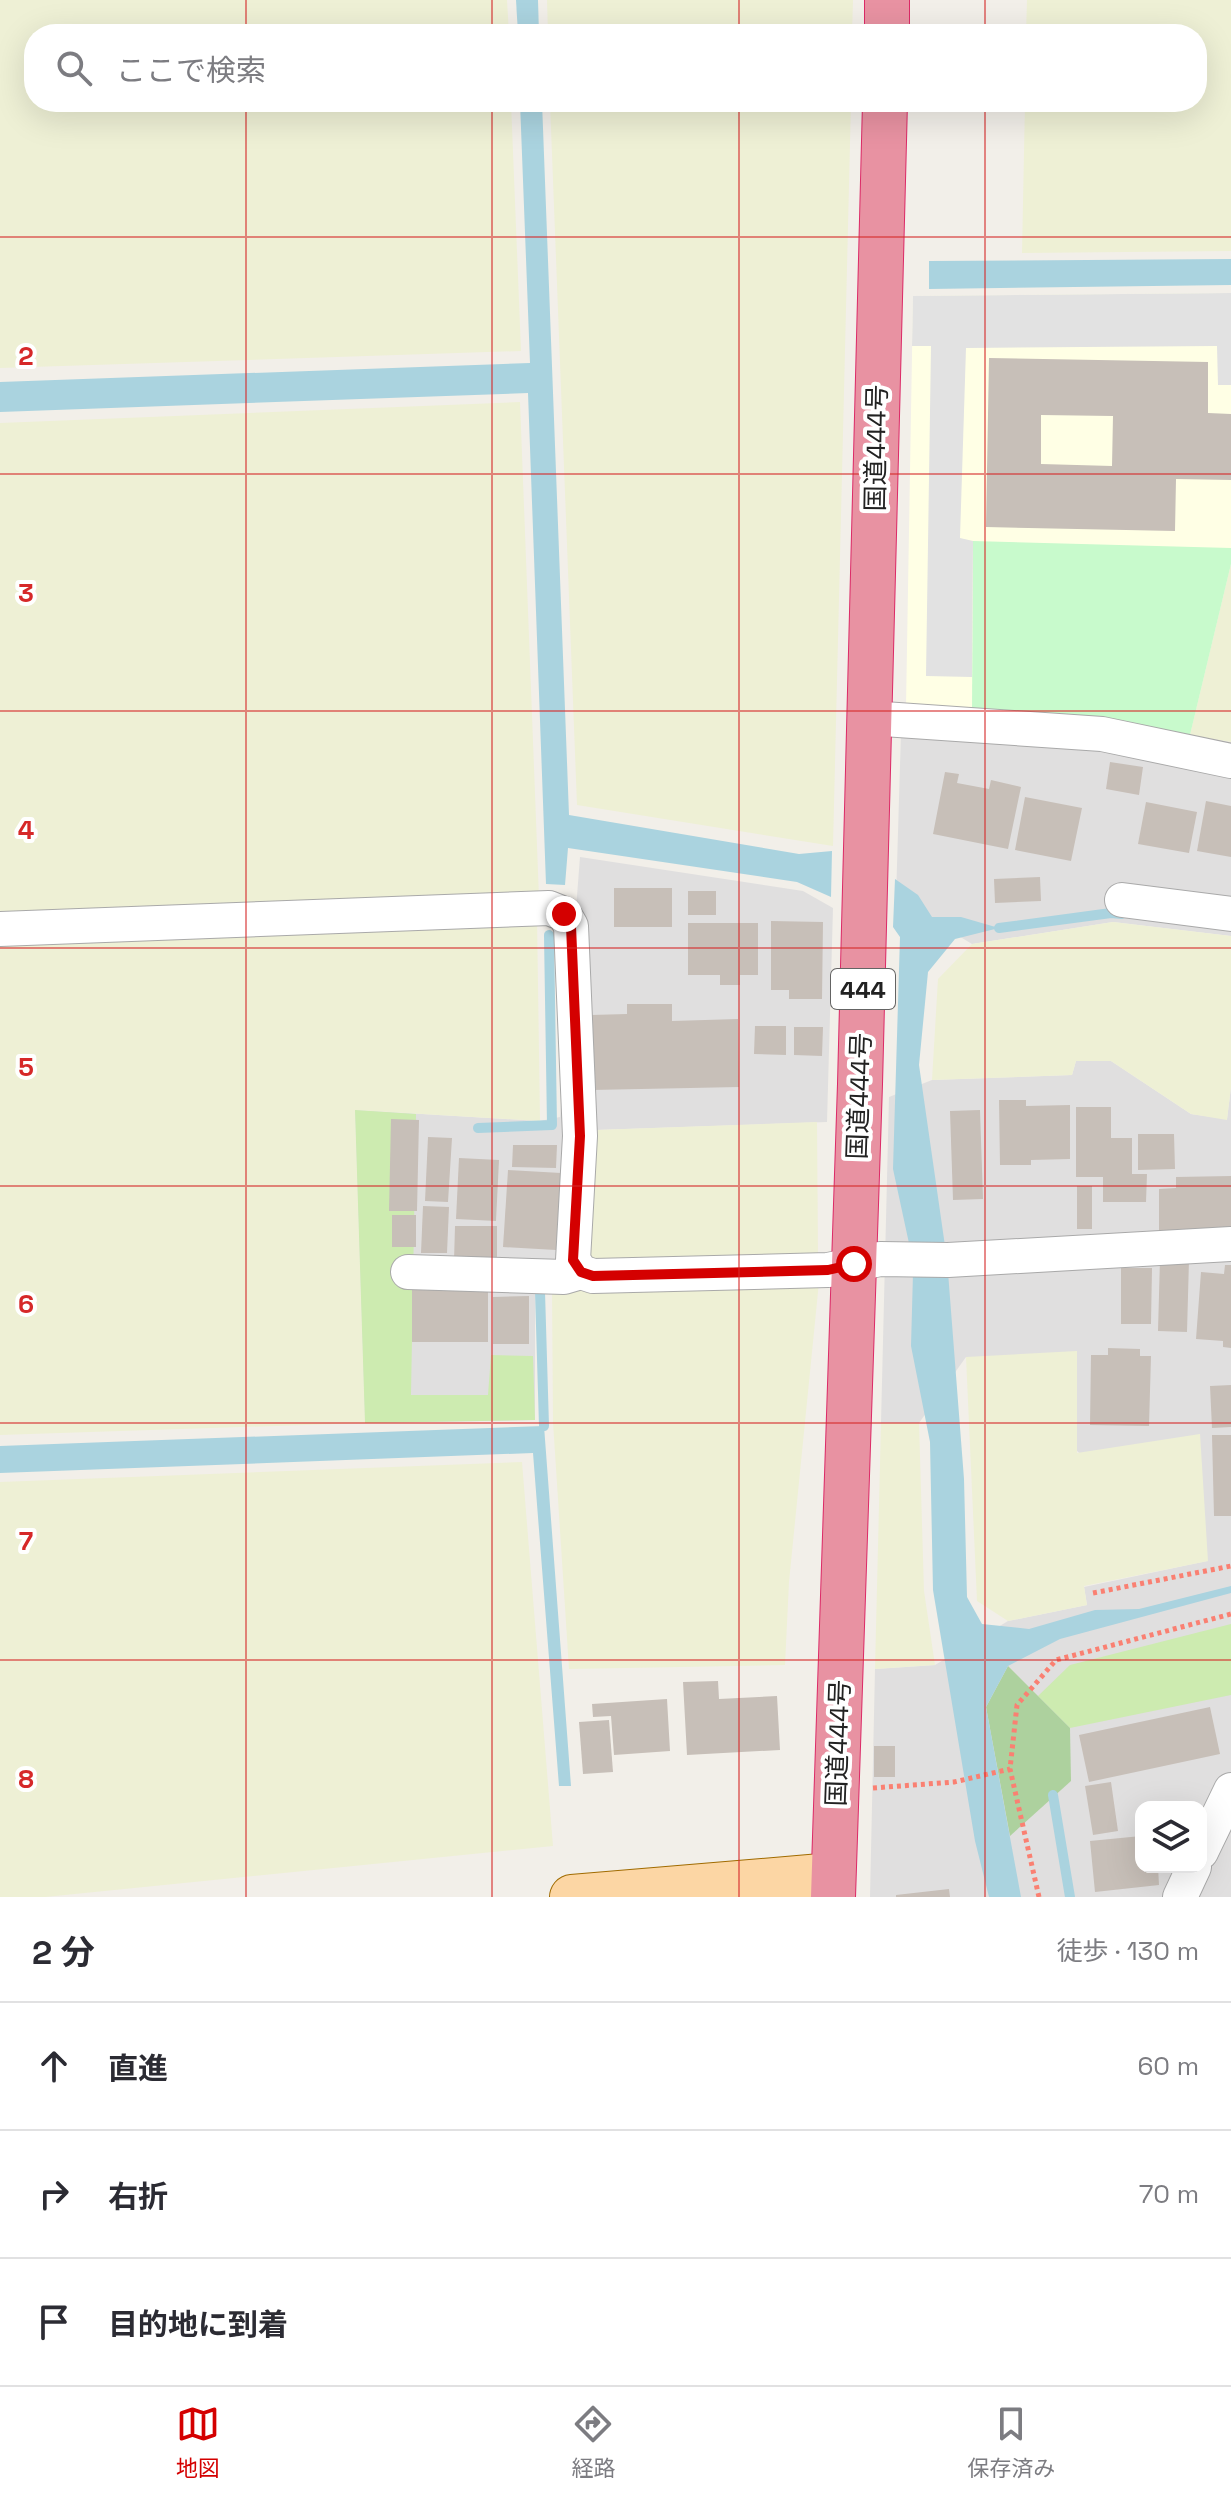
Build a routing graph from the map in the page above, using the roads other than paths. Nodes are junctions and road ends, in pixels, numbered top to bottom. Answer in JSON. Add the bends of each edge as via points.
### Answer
{"nodes":[{"id":1,"x":887,"y":0,"type":"edge"},
{"id":2,"x":887,"y":24,"type":"edge"},
{"id":3,"x":885,"y":112,"type":"edge"},
{"id":4,"x":869,"y":718,"type":"junction"},
{"id":5,"x":1231,"y":761,"type":"edge"},
{"id":6,"x":1122,"y":900,"type":"dead end"},
{"id":7,"x":1231,"y":914,"type":"edge"},
{"id":8,"x":0,"y":929,"type":"edge"},
{"id":9,"x":1231,"y":1244,"type":"edge"},
{"id":10,"x":854,"y":1264,"type":"junction"},
{"id":11,"x":408,"y":1272,"type":"dead end"},
{"id":12,"x":581,"y":1272,"type":"junction"},
{"id":13,"x":1231,"y":1790,"type":"edge"},
{"id":14,"x":1207,"y":1840,"type":"edge"},
{"id":15,"x":1191,"y":1873,"type":"edge"},
{"id":16,"x":833,"y":1886,"type":"edge"},
{"id":17,"x":572,"y":1897,"type":"edge"},
{"id":18,"x":1180,"y":1897,"type":"edge"}],
"edges":[{"from":1,"to":2,"type":"highway"},
{"from":3,"to":4,"type":"highway","name":"国道444号","number":"444"},
{"from":4,"to":5,"type":"street","via":[[1102,734]]},
{"from":4,"to":10,"type":"highway","name":"国道444号","number":"444"},
{"from":6,"to":7,"type":"street"},
{"from":8,"to":12,"type":"street","via":[[549,908],[564,914],[571,926],[580,1136],[573,1260]]},
{"from":9,"to":10,"type":"street"},
{"from":10,"to":12,"type":"street","via":[[828,1270],[593,1276]]},
{"from":10,"to":16,"type":"highway","name":"国道444号","number":"444"},
{"from":11,"to":12,"type":"street","via":[[564,1277]]},
{"from":13,"to":14,"type":"street"},
{"from":15,"to":18,"type":"street"},
{"from":16,"to":17,"type":"main road"}]}
